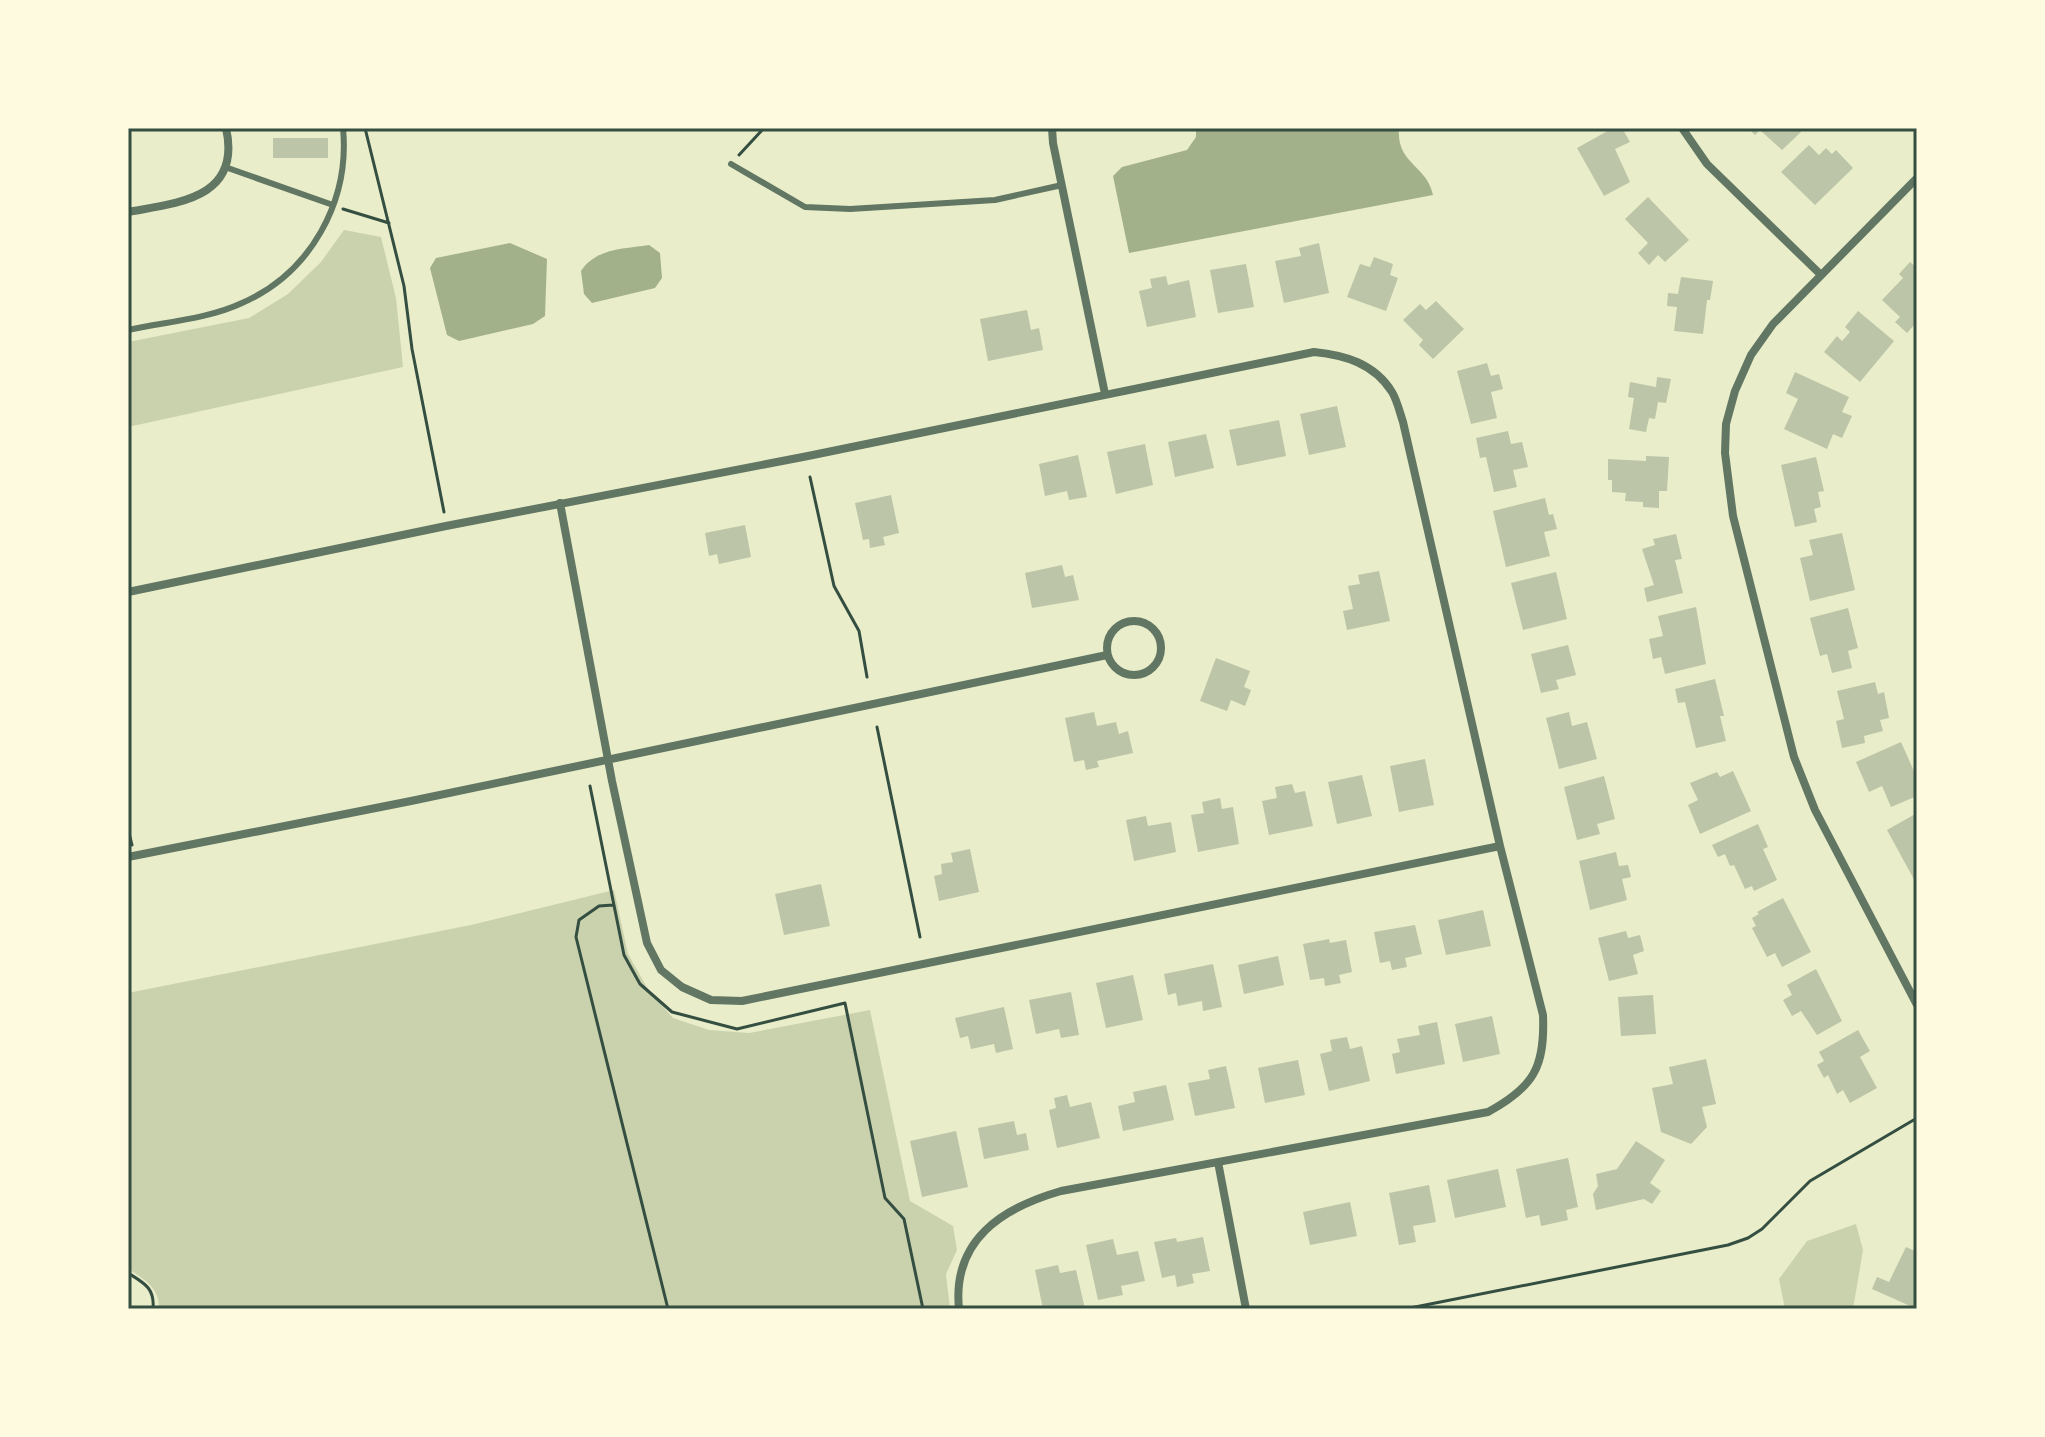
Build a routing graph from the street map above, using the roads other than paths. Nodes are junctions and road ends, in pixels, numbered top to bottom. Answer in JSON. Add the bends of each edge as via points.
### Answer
{"nodes":[{"id":1,"x":226,"y":128,"type":"edge"},
{"id":2,"x":343,"y":128,"type":"edge"},
{"id":3,"x":1052,"y":128,"type":"edge"},
{"id":4,"x":1682,"y":128,"type":"edge"},
{"id":5,"x":731,"y":164,"type":"road end"},
{"id":6,"x":225,"y":167,"type":"junction"},
{"id":7,"x":1917,"y":178,"type":"edge"},
{"id":8,"x":1062,"y":185,"type":"junction"},
{"id":9,"x":333,"y":205,"type":"junction"},
{"id":10,"x":128,"y":212,"type":"edge"},
{"id":11,"x":1820,"y":274,"type":"junction"},
{"id":12,"x":128,"y":330,"type":"edge"},
{"id":13,"x":1105,"y":394,"type":"junction"},
{"id":14,"x":560,"y":503,"type":"junction"},
{"id":15,"x":128,"y":592,"type":"edge"},
{"id":16,"x":1107,"y":655,"type":"junction"},
{"id":17,"x":608,"y":758,"type":"junction"},
{"id":18,"x":1500,"y":846,"type":"junction"},
{"id":19,"x":128,"y":857,"type":"edge"},
{"id":20,"x":1917,"y":1005,"type":"edge"},
{"id":21,"x":1218,"y":1162,"type":"junction"},
{"id":22,"x":959,"y":1309,"type":"edge"},
{"id":23,"x":1246,"y":1309,"type":"edge"}],
"edges":[{"from":1,"to":6,"type":"street"},
{"from":2,"to":9,"type":"lane","via":[[343,177]]},
{"from":3,"to":8,"type":"street"},
{"from":4,"to":11,"type":"street","via":[[1707,164]]},
{"from":5,"to":8,"type":"lane","via":[[805,207],[995,200]]},
{"from":6,"to":9,"type":"lane"},
{"from":6,"to":10,"type":"street","via":[[202,195]]},
{"from":7,"to":11,"type":"street"},
{"from":8,"to":13,"type":"street"},
{"from":9,"to":12,"type":"lane","via":[[317,241],[274,286],[223,310]]},
{"from":11,"to":20,"type":"street","via":[[1773,324],[1735,391],[1726,424],[1727,485],[1783,720],[1804,785]]},
{"from":13,"to":14,"type":"street"},
{"from":13,"to":18,"type":"street","via":[[1314,352],[1366,365],[1392,391]]},
{"from":14,"to":15,"type":"street"},
{"from":14,"to":17,"type":"street"},
{"from":16,"to":16,"type":"street","via":[[1125,674],[1143,674],[1161,655],[1160,638],[1141,621],[1125,622],[1112,632]]},
{"from":16,"to":17,"type":"street"},
{"from":17,"to":18,"type":"street","via":[[647,943],[661,970],[711,1000],[742,1001]]},
{"from":17,"to":19,"type":"street"},
{"from":18,"to":21,"type":"street","via":[[1543,1015],[1541,1062],[1531,1080],[1488,1112]]},
{"from":21,"to":22,"type":"street","via":[[1027,1201],[990,1224],[973,1246],[961,1269]]},
{"from":21,"to":23,"type":"street"}]}
